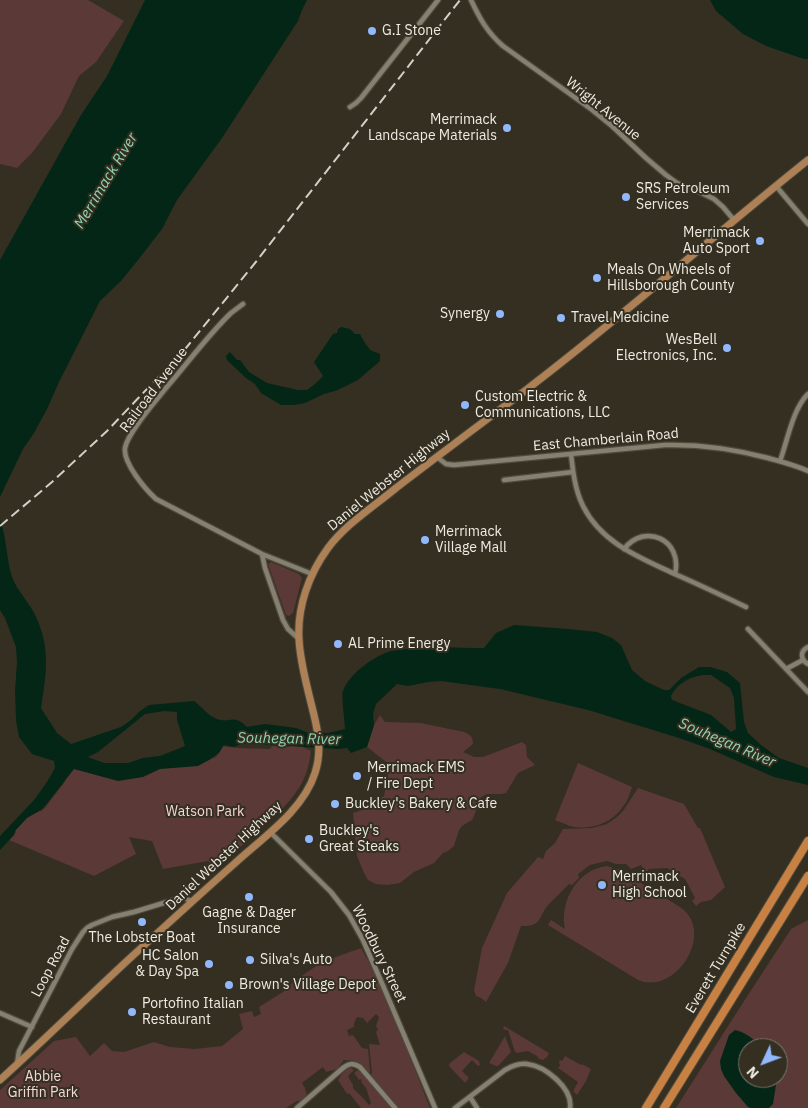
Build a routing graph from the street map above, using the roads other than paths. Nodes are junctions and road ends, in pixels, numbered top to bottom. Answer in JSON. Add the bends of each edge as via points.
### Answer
{"nodes":[{"id":1,"x":438,"y":0,"type":"edge"},
{"id":2,"x":471,"y":0,"type":"edge"},
{"id":3,"x":350,"y":107,"type":"dead end"},
{"id":4,"x":808,"y":160,"type":"edge"},
{"id":5,"x":776,"y":186,"type":"junction"},
{"id":6,"x":734,"y":220,"type":"junction"},
{"id":7,"x":808,"y":224,"type":"edge"},
{"id":8,"x":243,"y":304,"type":"dead end"},
{"id":9,"x":808,"y":394,"type":"edge"},
{"id":10,"x":571,"y":454,"type":"junction"},
{"id":11,"x":437,"y":456,"type":"junction"},
{"id":12,"x":780,"y":461,"type":"junction"},
{"id":13,"x":808,"y":471,"type":"edge"},
{"id":14,"x":573,"y":472,"type":"junction"},
{"id":15,"x":504,"y":480,"type":"dead end"},
{"id":16,"x":624,"y":549,"type":"junction"},
{"id":17,"x":262,"y":554,"type":"junction"},
{"id":18,"x":312,"y":574,"type":"junction"},
{"id":19,"x":675,"y":574,"type":"junction"},
{"id":20,"x":746,"y":607,"type":"dead end"},
{"id":21,"x":748,"y":629,"type":"dead end"},
{"id":22,"x":298,"y":638,"type":"junction"},
{"id":23,"x":808,"y":647,"type":"edge"},
{"id":24,"x":803,"y":660,"type":"junction"},
{"id":25,"x":808,"y":664,"type":"edge"},
{"id":26,"x":786,"y":669,"type":"junction"},
{"id":27,"x":808,"y":692,"type":"edge"},
{"id":28,"x":270,"y":832,"type":"junction"},
{"id":29,"x":808,"y":841,"type":"edge"},
{"id":30,"x":808,"y":876,"type":"edge"},
{"id":31,"x":192,"y":902,"type":"junction"},
{"id":32,"x":0,"y":1013,"type":"edge"},
{"id":33,"x":32,"y":1027,"type":"junction"},
{"id":34,"x":17,"y":1065,"type":"junction"},
{"id":35,"x":0,"y":1080,"type":"edge"},
{"id":36,"x":470,"y":1097,"type":"junction"},
{"id":37,"x":298,"y":1108,"type":"edge"},
{"id":38,"x":395,"y":1108,"type":"edge"},
{"id":39,"x":435,"y":1108,"type":"edge"},
{"id":40,"x":455,"y":1108,"type":"edge"},
{"id":41,"x":477,"y":1108,"type":"edge"},
{"id":42,"x":570,"y":1108,"type":"edge"},
{"id":43,"x":646,"y":1108,"type":"edge"},
{"id":44,"x":664,"y":1108,"type":"edge"}],
"edges":[{"from":1,"to":3,"type":"street","via":[[366,93]]},
{"from":2,"to":6,"type":"street","name":"Wright Avenue","via":[[484,25],[503,46],[591,109],[666,175],[714,199]]},
{"from":4,"to":5,"type":"main road","name":"Daniel Webster Highway"},
{"from":5,"to":6,"type":"main road","name":"Daniel Webster Highway"},
{"from":5,"to":7,"type":"street"},
{"from":6,"to":11,"type":"main road","name":"Daniel Webster Highway","via":[[567,358]]},
{"from":8,"to":17,"type":"street","name":"Railroad Avenue","via":[[231,313],[153,405],[132,432],[125,450],[133,470],[156,498]]},
{"from":9,"to":12,"type":"street","via":[[798,409]]},
{"from":10,"to":11,"type":"street","name":"East Chamberlain Road","via":[[454,465],[446,464]]},
{"from":10,"to":12,"type":"street","name":"East Chamberlain Road","via":[[678,445],[745,452]]},
{"from":10,"to":14,"type":"street"},
{"from":11,"to":18,"type":"main road","name":"Daniel Webster Highway","via":[[345,529],[327,549]]},
{"from":12,"to":13,"type":"street","name":"East Chamberlain Road"},
{"from":14,"to":15,"type":"street"},
{"from":14,"to":16,"type":"street","via":[[578,494],[590,518]]},
{"from":16,"to":19,"type":"street"},
{"from":16,"to":19,"type":"street","via":[[641,536],[660,538],[674,552]]},
{"from":17,"to":18,"type":"street","name":"Railroad Avenue"},
{"from":17,"to":22,"type":"street","via":[[283,620]]},
{"from":18,"to":22,"type":"main road","name":"Daniel Webster Highway","via":[[303,599]]},
{"from":19,"to":20,"type":"street"},
{"from":21,"to":26,"type":"street"},
{"from":22,"to":28,"type":"main road","name":"Daniel Webster Highway","via":[[319,735],[318,762],[310,786],[298,806]]},
{"from":23,"to":24,"type":"street","via":[[802,652]]},
{"from":24,"to":25,"type":"street"},
{"from":24,"to":26,"type":"street"},
{"from":26,"to":27,"type":"street"},
{"from":28,"to":31,"type":"main road","name":"Daniel Webster Highway"},
{"from":28,"to":39,"type":"street","name":"Woodbury Street","via":[[331,892],[349,915],[363,940]]},
{"from":29,"to":43,"type":"highway","name":"Everett Turnpike"},
{"from":30,"to":44,"type":"highway","name":"Everett Turnpike"},
{"from":31,"to":33,"type":"street","name":"Loop Road","via":[[185,898],[173,899],[87,928],[72,949]]},
{"from":31,"to":34,"type":"main road","name":"Daniel Webster Highway"},
{"from":32,"to":33,"type":"street"},
{"from":33,"to":34,"type":"street","name":"Loop Road","via":[[19,1051]]},
{"from":34,"to":35,"type":"main road","name":"Daniel Webster Highway"},
{"from":36,"to":40,"type":"street"},
{"from":36,"to":41,"type":"street"},
{"from":36,"to":42,"type":"street","via":[[509,1067],[527,1064],[545,1071],[563,1085],[569,1095]]},
{"from":37,"to":38,"type":"street","via":[[343,1068],[354,1064]]}]}
